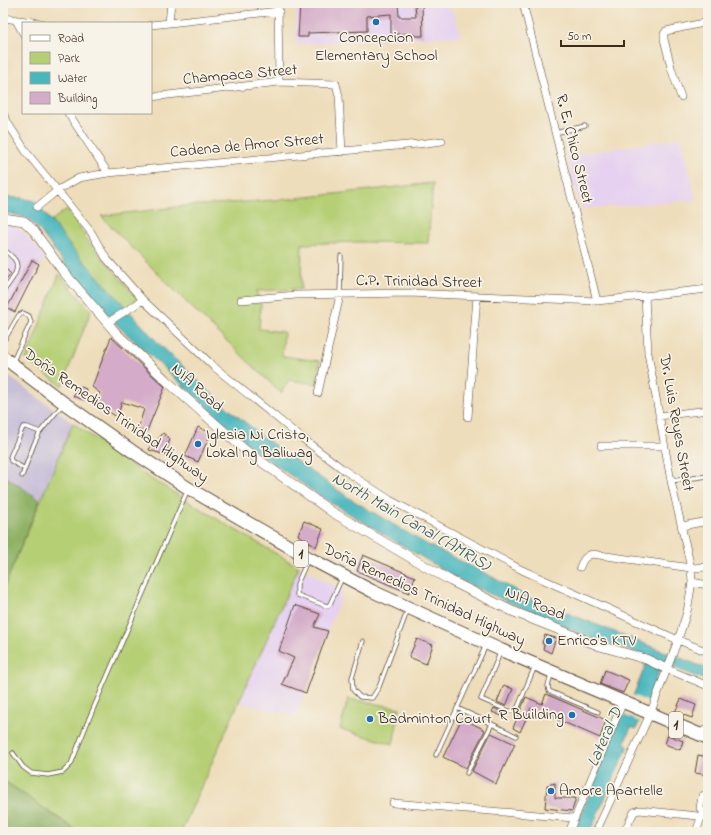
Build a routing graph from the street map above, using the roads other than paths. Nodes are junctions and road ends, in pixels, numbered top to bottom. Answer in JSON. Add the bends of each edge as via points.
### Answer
{"nodes":[{"id":1,"x":171,"y":3,"type":"edge"},
{"id":2,"x":523,"y":3,"type":"edge"},
{"id":3,"x":278,"y":7,"type":"edge"},
{"id":4,"x":3,"y":18,"type":"edge"},
{"id":5,"x":16,"y":20,"type":"junction"},
{"id":6,"x":33,"y":22,"type":"edge"},
{"id":7,"x":708,"y":22,"type":"edge"},
{"id":8,"x":169,"y":23,"type":"junction"},
{"id":9,"x":152,"y":25,"type":"edge"},
{"id":10,"x":22,"y":31,"type":"edge"},
{"id":11,"x":279,"y":82,"type":"junction"},
{"id":12,"x":152,"y":97,"type":"edge"},
{"id":13,"x":681,"y":97,"type":"dead end"},
{"id":14,"x":3,"y":113,"type":"edge"},
{"id":15,"x":69,"y":114,"type":"edge"},
{"id":16,"x":585,"y":126,"type":"dead end"},
{"id":17,"x":555,"y":133,"type":"junction"},
{"id":18,"x":442,"y":141,"type":"dead end"},
{"id":19,"x":342,"y":152,"type":"junction"},
{"id":20,"x":108,"y":173,"type":"junction"},
{"id":21,"x":58,"y":190,"type":"junction"},
{"id":22,"x":37,"y":207,"type":"dead end"},
{"id":23,"x":3,"y":218,"type":"edge"},
{"id":24,"x":3,"y":249,"type":"edge"},
{"id":25,"x":341,"y":256,"type":"dead end"},
{"id":26,"x":708,"y":289,"type":"edge"},
{"id":27,"x":3,"y":292,"type":"edge"},
{"id":28,"x":340,"y":295,"type":"junction"},
{"id":29,"x":477,"y":296,"type":"junction"},
{"id":30,"x":645,"y":296,"type":"junction"},
{"id":31,"x":143,"y":300,"type":"junction"},
{"id":32,"x":241,"y":300,"type":"dead end"},
{"id":33,"x":597,"y":301,"type":"junction"},
{"id":34,"x":110,"y":321,"type":"junction"},
{"id":35,"x":3,"y":342,"type":"edge"},
{"id":36,"x":8,"y":360,"type":"edge"},
{"id":37,"x":318,"y":393,"type":"dead end"},
{"id":38,"x":64,"y":403,"type":"junction"},
{"id":39,"x":708,"y":410,"type":"edge"},
{"id":40,"x":659,"y":416,"type":"junction"},
{"id":41,"x":468,"y":417,"type":"dead end"},
{"id":42,"x":40,"y":432,"type":"junction"},
{"id":43,"x":601,"y":446,"type":"dead end"},
{"id":44,"x":665,"y":446,"type":"junction"},
{"id":45,"x":25,"y":469,"type":"junction"},
{"id":46,"x":22,"y":476,"type":"dead end"},
{"id":47,"x":708,"y":476,"type":"edge"},
{"id":48,"x":671,"y":481,"type":"junction"},
{"id":49,"x":188,"y":488,"type":"junction"},
{"id":50,"x":708,"y":521,"type":"edge"},
{"id":51,"x":682,"y":526,"type":"junction"},
{"id":52,"x":309,"y":558,"type":"junction"},
{"id":53,"x":580,"y":567,"type":"dead end"},
{"id":54,"x":708,"y":567,"type":"edge"},
{"id":55,"x":690,"y":568,"type":"junction"},
{"id":56,"x":344,"y":576,"type":"junction"},
{"id":57,"x":692,"y":582,"type":"junction"},
{"id":58,"x":708,"y":585,"type":"edge"},
{"id":59,"x":408,"y":608,"type":"junction"},
{"id":60,"x":678,"y":640,"type":"junction"},
{"id":61,"x":363,"y":641,"type":"dead end"},
{"id":62,"x":487,"y":644,"type":"junction"},
{"id":63,"x":501,"y":650,"type":"junction"},
{"id":64,"x":708,"y":652,"type":"edge"},
{"id":65,"x":535,"y":664,"type":"junction"},
{"id":66,"x":668,"y":664,"type":"junction"},
{"id":67,"x":552,"y":671,"type":"junction"},
{"id":68,"x":708,"y":686,"type":"edge"},
{"id":69,"x":624,"y":703,"type":"junction"},
{"id":70,"x":457,"y":708,"type":"junction"},
{"id":71,"x":598,"y":712,"type":"dead end"},
{"id":72,"x":647,"y":713,"type":"junction"},
{"id":73,"x":492,"y":724,"type":"junction"},
{"id":74,"x":708,"y":726,"type":"edge"},
{"id":75,"x":516,"y":736,"type":"dead end"},
{"id":76,"x":702,"y":736,"type":"edge"},
{"id":77,"x":13,"y":754,"type":"dead end"},
{"id":78,"x":436,"y":755,"type":"dead end"},
{"id":79,"x":467,"y":773,"type":"dead end"},
{"id":80,"x":708,"y":793,"type":"edge"},
{"id":81,"x":393,"y":803,"type":"dead end"},
{"id":82,"x":705,"y":814,"type":"edge"},
{"id":83,"x":574,"y":818,"type":"junction"},
{"id":84,"x":569,"y":832,"type":"edge"},
{"id":85,"x":596,"y":832,"type":"edge"},
{"id":86,"x":624,"y":832,"type":"edge"},
{"id":87,"x":696,"y":832,"type":"edge"}],
"edges":[{"from":1,"to":8,"type":"street"},
{"from":2,"to":17,"type":"street","name":"R. E. Chico Street"},
{"from":3,"to":8,"type":"street"},
{"from":3,"to":11,"type":"street"},
{"from":4,"to":5,"type":"street"},
{"from":5,"to":6,"type":"street"},
{"from":5,"to":10,"type":"street"},
{"from":7,"to":13,"type":"street","via":[[666,31],[664,34]]},
{"from":8,"to":9,"type":"street"},
{"from":11,"to":12,"type":"street","name":"Champaca Street"},
{"from":11,"to":19,"type":"street","name":"Champaca Street","via":[[336,84]]},
{"from":14,"to":21,"type":"street","via":[[28,153]]},
{"from":15,"to":20,"type":"street"},
{"from":16,"to":17,"type":"lane"},
{"from":17,"to":33,"type":"street","name":"R. E. Chico Street"},
{"from":18,"to":19,"type":"street","name":"Cadena de Amor Street"},
{"from":19,"to":20,"type":"street","name":"Cadena de Amor Street"},
{"from":20,"to":21,"type":"street","name":"Cadena de Amor Street","via":[[79,178]]},
{"from":21,"to":22,"type":"street","name":"Cadena de Amor Street"},
{"from":21,"to":31,"type":"street","via":[[91,232],[106,258]]},
{"from":23,"to":34,"type":"street","name":"NIA Road","via":[[24,221],[62,270]]},
{"from":24,"to":27,"type":"lane","via":[[15,259],[17,265],[16,272]]},
{"from":25,"to":28,"type":"lane"},
{"from":26,"to":30,"type":"street","name":"C.P. Trinidad Street"},
{"from":28,"to":29,"type":"street","name":"C.P. Trinidad Street","via":[[409,293]]},
{"from":28,"to":32,"type":"street","name":"C.P. Trinidad Street","via":[[296,295]]},
{"from":28,"to":37,"type":"street"},
{"from":29,"to":33,"type":"street","name":"C.P. Trinidad Street"},
{"from":29,"to":41,"type":"street"},
{"from":30,"to":33,"type":"street","name":"C.P. Trinidad Street"},
{"from":30,"to":40,"type":"street","name":"Dr. Luis Reyes Street","via":[[648,353]]},
{"from":31,"to":34,"type":"street"},
{"from":31,"to":60,"type":"street","via":[[213,366],[298,435],[344,470],[390,500],[522,570]]},
{"from":34,"to":66,"type":"street","name":"NIA Road","via":[[116,333],[245,450],[332,512],[451,581],[512,611],[600,646]]},
{"from":35,"to":36,"type":"lane","via":[[18,315],[23,313],[29,316],[31,322]]},
{"from":36,"to":38,"type":"highway","name":"Doña Remedios Trinidad Highway","number":"1"},
{"from":38,"to":42,"type":"lane"},
{"from":38,"to":49,"type":"highway","name":"Doña Remedios Trinidad Highway","number":"1"},
{"from":39,"to":40,"type":"street"},
{"from":40,"to":44,"type":"street","name":"Dr. Luis Reyes Street"},
{"from":42,"to":45,"type":"lane"},
{"from":42,"to":45,"type":"lane","via":[[24,427],[10,457],[11,461]]},
{"from":43,"to":44,"type":"street"},
{"from":44,"to":48,"type":"street","name":"Dr. Luis Reyes Street"},
{"from":45,"to":46,"type":"lane"},
{"from":47,"to":48,"type":"lane"},
{"from":48,"to":51,"type":"street","name":"Dr. Luis Reyes Street"},
{"from":49,"to":52,"type":"highway","name":"Doña Remedios Trinidad Highway","number":"1"},
{"from":49,"to":77,"type":"lane","via":[[71,764],[63,772],[48,775],[31,773],[22,767]]},
{"from":50,"to":51,"type":"street"},
{"from":51,"to":55,"type":"street","name":"Dr. Luis Reyes Street"},
{"from":52,"to":56,"type":"highway","name":"Doña Remedios Trinidad Highway","number":"1"},
{"from":52,"to":56,"type":"lane","via":[[297,584],[298,595],[328,606]]},
{"from":53,"to":55,"type":"street","via":[[583,559],[592,554]]},
{"from":54,"to":55,"type":"street"},
{"from":55,"to":57,"type":"street","name":"Dr. Luis Reyes Street"},
{"from":56,"to":59,"type":"highway","name":"Doña Remedios Trinidad Highway","number":"1"},
{"from":57,"to":58,"type":"street"},
{"from":57,"to":60,"type":"street","name":"Dr. Luis Reyes Street","via":[[687,612]]},
{"from":59,"to":61,"type":"lane","via":[[379,687],[372,698],[360,697],[353,690],[352,678]]},
{"from":59,"to":62,"type":"highway","name":"Doña Remedios Trinidad Highway","number":"1"},
{"from":60,"to":64,"type":"street"},
{"from":60,"to":66,"type":"street","name":"Dr. Luis Reyes Street"},
{"from":62,"to":63,"type":"highway","name":"Doña Remedios Trinidad Highway","number":"1"},
{"from":62,"to":70,"type":"lane"},
{"from":63,"to":65,"type":"highway","name":"Doña Remedios Trinidad Highway","number":"1"},
{"from":63,"to":65,"type":"lane","via":[[481,699],[509,711],[514,711],[518,707]]},
{"from":65,"to":67,"type":"highway","name":"Doña Remedios Trinidad Highway","number":"1"},
{"from":66,"to":68,"type":"street","name":"NIA Road"},
{"from":66,"to":72,"type":"street","name":"Dr. Luis Reyes Street"},
{"from":67,"to":69,"type":"highway","name":"Doña Remedios Trinidad Highway","number":"1"},
{"from":67,"to":71,"type":"lane","via":[[548,691]]},
{"from":69,"to":72,"type":"highway","name":"Doña Remedios Trinidad Highway","number":"1"},
{"from":69,"to":83,"type":"street"},
{"from":70,"to":73,"type":"lane"},
{"from":70,"to":78,"type":"lane"},
{"from":72,"to":76,"type":"highway","name":"Doña Remedios Trinidad Highway","number":"1"},
{"from":72,"to":85,"type":"street"},
{"from":73,"to":75,"type":"lane"},
{"from":73,"to":79,"type":"lane"},
{"from":74,"to":76,"type":"lane"},
{"from":80,"to":82,"type":"street","via":[[702,796],[700,808]]},
{"from":81,"to":83,"type":"street"},
{"from":82,"to":86,"type":"street","via":[[638,810],[634,812]]},
{"from":82,"to":87,"type":"street"},
{"from":83,"to":84,"type":"street"}]}
